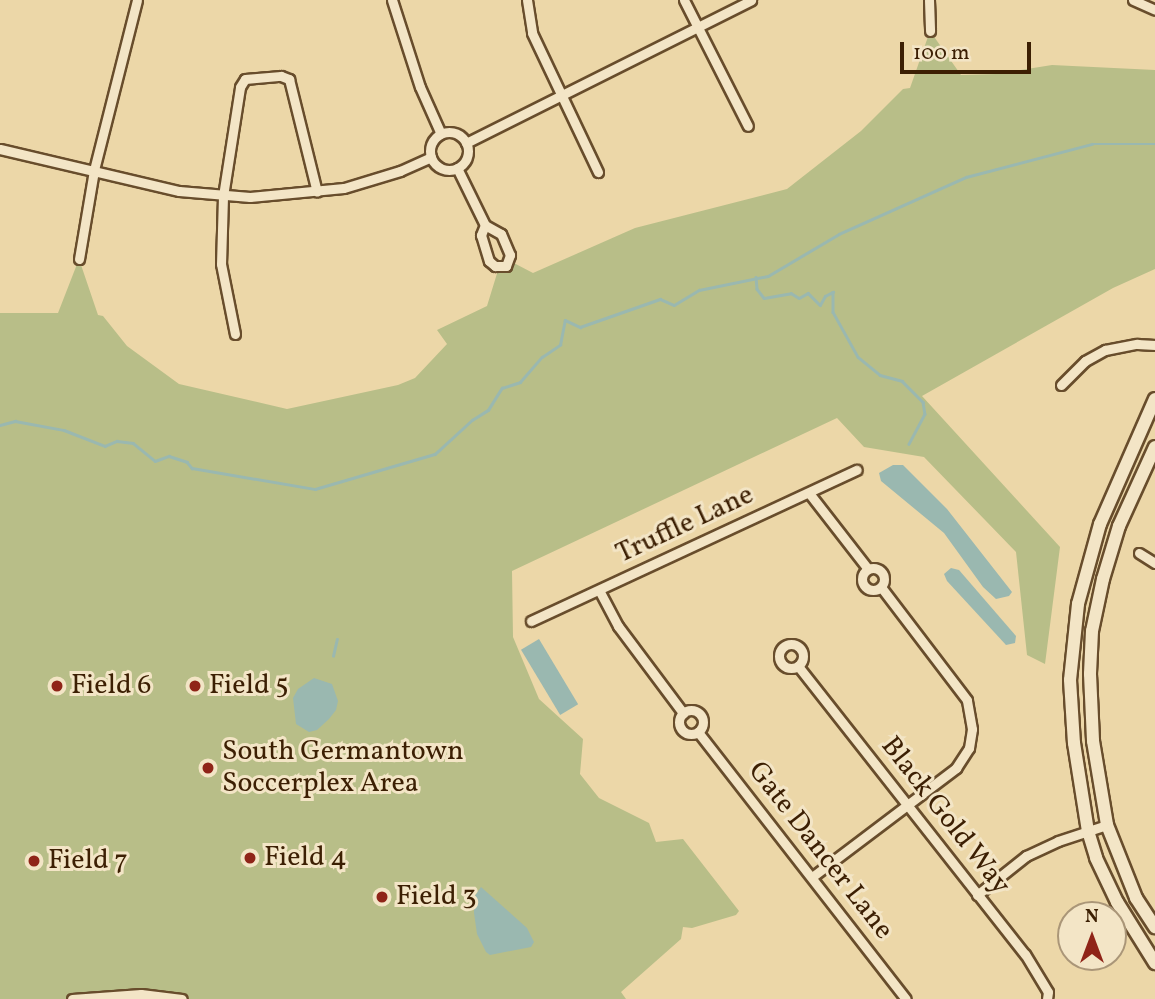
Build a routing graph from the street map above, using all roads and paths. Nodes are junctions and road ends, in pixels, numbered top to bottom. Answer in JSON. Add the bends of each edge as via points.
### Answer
{"nodes":[{"id":1,"x":137,"y":0,"type":"edge"},
{"id":2,"x":393,"y":0,"type":"edge"},
{"id":3,"x":527,"y":0,"type":"edge"},
{"id":4,"x":684,"y":0,"type":"edge"},
{"id":5,"x":751,"y":0,"type":"edge"},
{"id":6,"x":929,"y":0,"type":"edge"},
{"id":7,"x":1133,"y":0,"type":"edge"},
{"id":8,"x":1155,"y":10,"type":"edge"},
{"id":9,"x":697,"y":26,"type":"junction"},
{"id":10,"x":930,"y":31,"type":"dead end"},
{"id":11,"x":561,"y":94,"type":"junction"},
{"id":12,"x":748,"y":126,"type":"dead end"},
{"id":13,"x":441,"y":134,"type":"junction"},
{"id":14,"x":466,"y":143,"type":"junction"},
{"id":15,"x":0,"y":149,"type":"edge"},
{"id":16,"x":431,"y":157,"type":"junction"},
{"id":17,"x":457,"y":168,"type":"junction"},
{"id":18,"x":94,"y":170,"type":"junction"},
{"id":19,"x":598,"y":172,"type":"dead end"},
{"id":20,"x":317,"y":192,"type":"junction"},
{"id":21,"x":223,"y":196,"type":"junction"},
{"id":22,"x":485,"y":225,"type":"junction"},
{"id":23,"x":79,"y":259,"type":"dead end"},
{"id":24,"x":235,"y":334,"type":"dead end"},
{"id":25,"x":1155,"y":345,"type":"edge"},
{"id":26,"x":1061,"y":385,"type":"dead end"},
{"id":27,"x":1155,"y":399,"type":"edge"},
{"id":28,"x":1155,"y":447,"type":"edge"},
{"id":29,"x":857,"y":470,"type":"dead end"},
{"id":30,"x":809,"y":493,"type":"junction"},
{"id":31,"x":1139,"y":553,"type":"dead end"},
{"id":32,"x":1155,"y":563,"type":"edge"},
{"id":33,"x":867,"y":569,"type":"junction"},
{"id":34,"x":881,"y":587,"type":"junction"},
{"id":35,"x":599,"y":590,"type":"junction"},
{"id":36,"x":531,"y":621,"type":"dead end"},
{"id":37,"x":798,"y":666,"type":"dead end"},
{"id":38,"x":683,"y":713,"type":"junction"},
{"id":39,"x":698,"y":732,"type":"junction"},
{"id":40,"x":908,"y":804,"type":"junction"},
{"id":41,"x":1107,"y":825,"type":"junction"},
{"id":42,"x":1088,"y":831,"type":"junction"},
{"id":43,"x":813,"y":877,"type":"junction"},
{"id":44,"x":977,"y":895,"type":"junction"},
{"id":45,"x":1155,"y":926,"type":"edge"},
{"id":46,"x":1155,"y":964,"type":"edge"},
{"id":47,"x":72,"y":999,"type":"edge"},
{"id":48,"x":182,"y":999,"type":"edge"},
{"id":49,"x":906,"y":999,"type":"edge"},
{"id":50,"x":1047,"y":999,"type":"edge"}],
"edges":[{"from":1,"to":18,"type":"street"},
{"from":2,"to":13,"type":"street"},
{"from":3,"to":11,"type":"street","via":[[532,33]]},
{"from":4,"to":9,"type":"street"},
{"from":5,"to":9,"type":"street"},
{"from":6,"to":10,"type":"street"},
{"from":7,"to":8,"type":"street"},
{"from":9,"to":11,"type":"street"},
{"from":9,"to":12,"type":"street"},
{"from":11,"to":14,"type":"street"},
{"from":11,"to":19,"type":"street"},
{"from":13,"to":14,"type":"street","via":[[452,133]]},
{"from":13,"to":16,"type":"street","via":[[431,146]]},
{"from":14,"to":17,"type":"street","via":[[467,154]]},
{"from":15,"to":18,"type":"street"},
{"from":16,"to":17,"type":"street","via":[[439,167]]},
{"from":16,"to":20,"type":"street","via":[[400,171]]},
{"from":17,"to":22,"type":"street"},
{"from":18,"to":21,"type":"street","via":[[155,186]]},
{"from":18,"to":23,"type":"street"},
{"from":20,"to":21,"type":"street"},
{"from":20,"to":21,"type":"street","via":[[291,83],[286,77],[271,77],[242,81]]},
{"from":21,"to":24,"type":"street","via":[[221,264]]},
{"from":22,"to":22,"type":"street","via":[[481,235],[489,261],[506,266],[510,255],[501,234]]},
{"from":25,"to":26,"type":"street","via":[[1105,350],[1084,361]]},
{"from":27,"to":42,"type":"main road","via":[[1100,524],[1078,604],[1070,680]]},
{"from":28,"to":41,"type":"main road","via":[[1119,526],[1092,631],[1093,741]]},
{"from":29,"to":30,"type":"street","name":"Truffle Lane"},
{"from":30,"to":33,"type":"street"},
{"from":30,"to":35,"type":"street","name":"Truffle Lane"},
{"from":31,"to":32,"type":"street"},
{"from":33,"to":34,"type":"street","via":[[881,572]]},
{"from":33,"to":34,"type":"street","via":[[864,586],[871,590]]},
{"from":34,"to":40,"type":"street","via":[[967,701],[972,729],[969,748],[956,768]]},
{"from":35,"to":36,"type":"street","name":"Truffle Lane"},
{"from":35,"to":38,"type":"street","name":"Gate Dancer Lane","via":[[618,626]]},
{"from":37,"to":40,"type":"street","name":"Black Gold Way"},
{"from":38,"to":39,"type":"street","name":"Gate Dancer Lane","via":[[681,728],[688,734]]},
{"from":38,"to":39,"type":"street","name":"Gate Dancer Lane","via":[[695,711],[701,717]]},
{"from":39,"to":43,"type":"street","name":"Gate Dancer Lane"},
{"from":40,"to":43,"type":"street"},
{"from":40,"to":44,"type":"street","name":"Black Gold Way"},
{"from":41,"to":42,"type":"street"},
{"from":41,"to":45,"type":"main road","via":[[1136,898]]},
{"from":42,"to":44,"type":"street","via":[[1026,856]]},
{"from":42,"to":46,"type":"main road","via":[[1117,902]]},
{"from":43,"to":49,"type":"street","name":"Gate Dancer Lane"},
{"from":44,"to":50,"type":"street","name":"Black Gold Way","via":[[1025,954],[1048,992]]},
{"from":47,"to":48,"type":"street","via":[[141,994]]}]}
